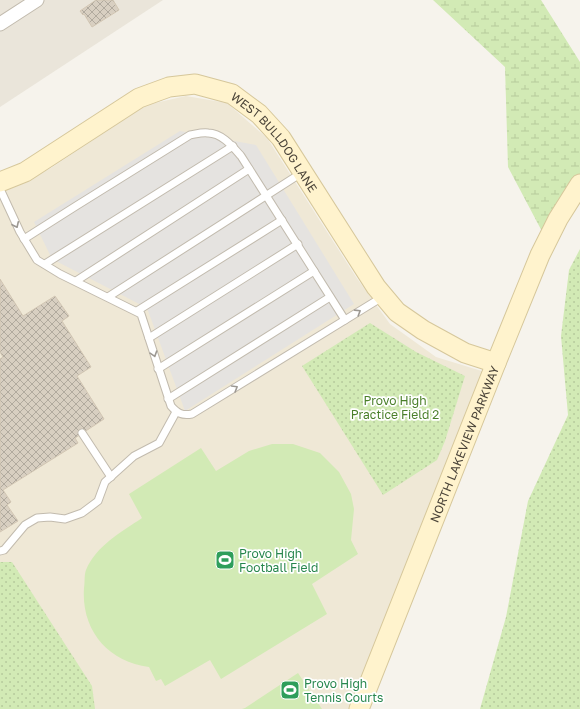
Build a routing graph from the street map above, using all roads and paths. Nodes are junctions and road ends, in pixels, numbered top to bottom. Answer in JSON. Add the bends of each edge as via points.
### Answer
{"nodes":[{"id":1,"x":37,"y":0,"type":"edge"},
{"id":2,"x":0,"y":24,"type":"edge"},
{"id":3,"x":233,"y":146,"type":"junction"},
{"id":4,"x":249,"y":169,"type":"junction"},
{"id":5,"x":303,"y":172,"type":"junction"},
{"id":6,"x":0,"y":182,"type":"edge"},
{"id":7,"x":580,"y":184,"type":"edge"},
{"id":8,"x":0,"y":189,"type":"edge"},
{"id":9,"x":266,"y":195,"type":"junction"},
{"id":10,"x":282,"y":220,"type":"junction"},
{"id":11,"x":24,"y":239,"type":"junction"},
{"id":12,"x":298,"y":244,"type":"junction"},
{"id":13,"x":45,"y":264,"type":"junction"},
{"id":14,"x":314,"y":271,"type":"junction"},
{"id":15,"x":76,"y":281,"type":"junction"},
{"id":16,"x":384,"y":296,"type":"junction"},
{"id":17,"x":108,"y":297,"type":"junction"},
{"id":18,"x":330,"y":297,"type":"junction"},
{"id":19,"x":137,"y":311,"type":"junction"},
{"id":20,"x":345,"y":320,"type":"junction"},
{"id":21,"x":148,"y":338,"type":"junction"},
{"id":22,"x":496,"y":363,"type":"junction"},
{"id":23,"x":158,"y":369,"type":"junction"},
{"id":24,"x":168,"y":399,"type":"junction"},
{"id":25,"x":176,"y":412,"type":"junction"},
{"id":26,"x":82,"y":433,"type":"dead end"},
{"id":27,"x":111,"y":477,"type":"junction"},
{"id":28,"x":0,"y":551,"type":"edge"},
{"id":29,"x":359,"y":709,"type":"edge"}],
"edges":[{"from":1,"to":2,"type":"street"},
{"from":3,"to":4,"type":"lane"},
{"from":3,"to":11,"type":"lane","via":[[214,134],[190,135]]},
{"from":3,"to":13,"type":"lane"},
{"from":4,"to":9,"type":"lane"},
{"from":4,"to":15,"type":"lane"},
{"from":5,"to":6,"type":"street","name":"WEST BULLDOG LANE","via":[[281,138],[259,114],[232,94],[195,84],[169,87],[139,98],[26,172]]},
{"from":5,"to":9,"type":"lane"},
{"from":5,"to":16,"type":"street","name":"WEST BULLDOG LANE"},
{"from":7,"to":22,"type":"street","name":"NORTH LAKEVIEW PARKWAY","via":[[549,237]]},
{"from":8,"to":11,"type":"lane","one_way":true},
{"from":9,"to":10,"type":"lane"},
{"from":9,"to":17,"type":"lane"},
{"from":10,"to":12,"type":"lane"},
{"from":10,"to":19,"type":"lane"},
{"from":11,"to":13,"type":"lane","via":[[37,260]]},
{"from":12,"to":14,"type":"lane"},
{"from":12,"to":21,"type":"lane"},
{"from":13,"to":15,"type":"lane"},
{"from":14,"to":18,"type":"lane"},
{"from":14,"to":23,"type":"lane"},
{"from":15,"to":17,"type":"lane"},
{"from":20,"to":16,"type":"lane","one_way":true},
{"from":16,"to":22,"type":"street","name":"WEST BULLDOG LANE","via":[[397,312],[423,330],[465,353]]},
{"from":17,"to":19,"type":"lane"},
{"from":18,"to":20,"type":"lane"},
{"from":18,"to":24,"type":"lane"},
{"from":19,"to":21,"type":"lane","via":[[141,314]]},
{"from":25,"to":20,"type":"lane","one_way":true,"via":[[192,414]]},
{"from":21,"to":23,"type":"lane","one_way":true},
{"from":22,"to":29,"type":"street","name":"NORTH LAKEVIEW PARKWAY"},
{"from":23,"to":24,"type":"lane"},
{"from":24,"to":25,"type":"lane"},
{"from":25,"to":27,"type":"lane","via":[[159,443],[134,456]]},
{"from":26,"to":27,"type":"lane"},
{"from":27,"to":28,"type":"lane","via":[[105,482],[98,501],[82,513],[65,519],[37,518],[25,525],[4,550]]}]}
